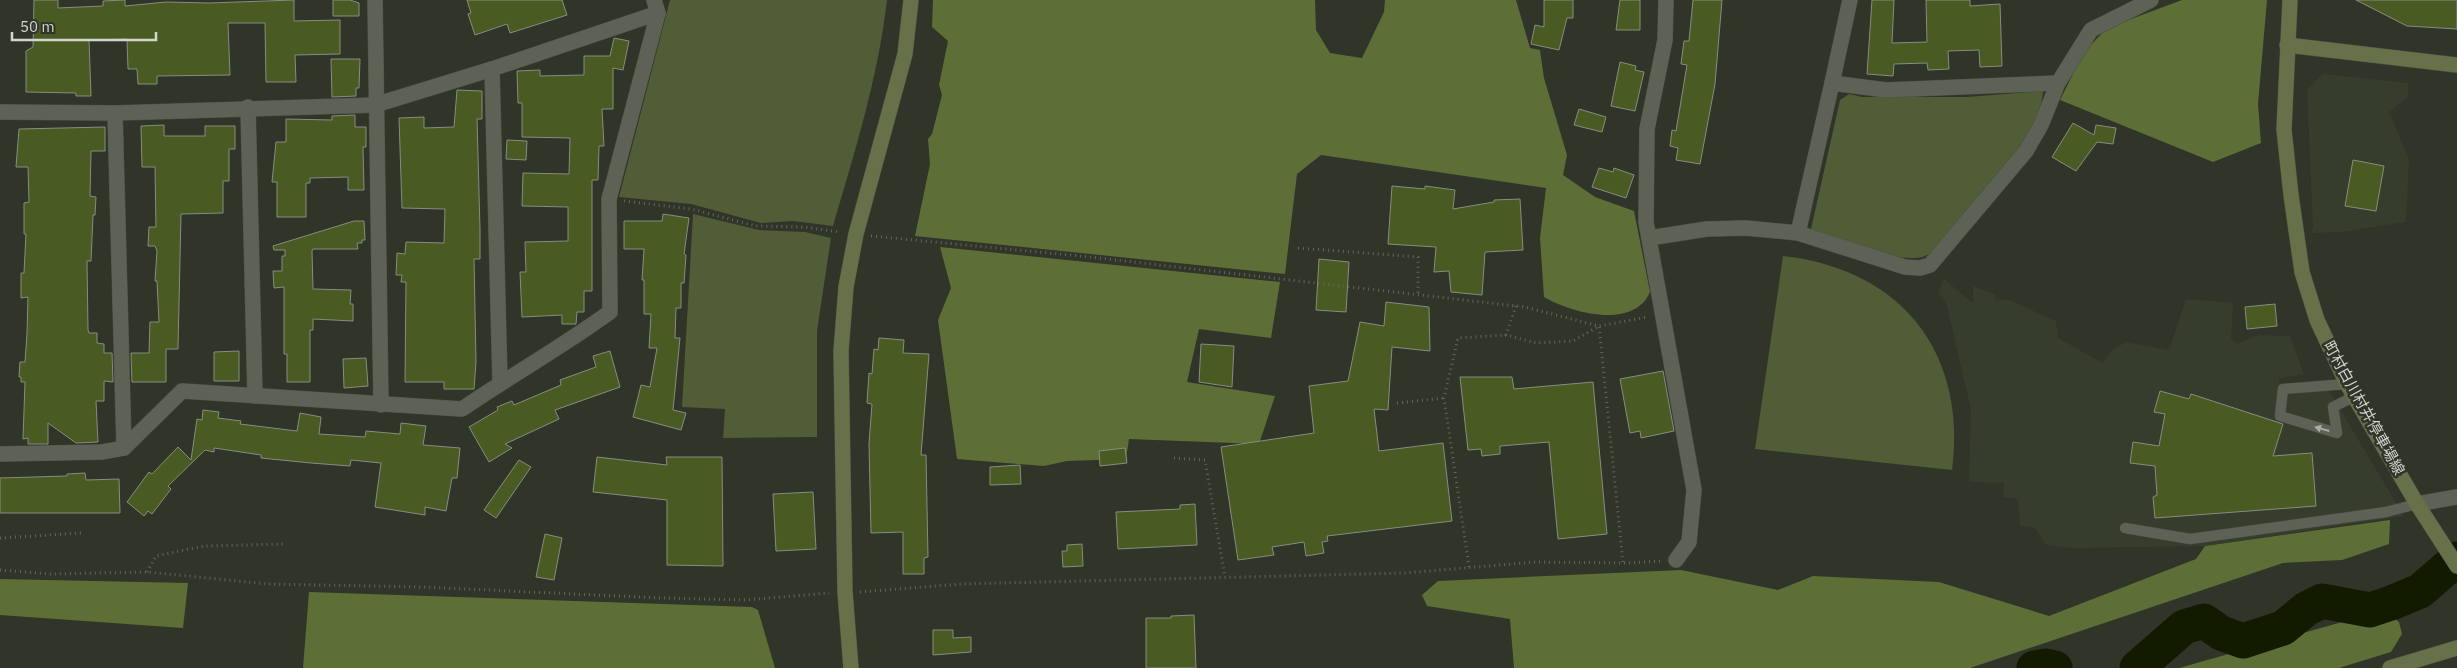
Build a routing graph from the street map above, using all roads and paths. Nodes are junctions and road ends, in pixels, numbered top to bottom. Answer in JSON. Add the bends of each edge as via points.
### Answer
{"nodes":[{"id":1,"x":375,"y":0,"type":"edge"},
{"id":2,"x":911,"y":0,"type":"edge"},
{"id":3,"x":1666,"y":0,"type":"edge"},
{"id":4,"x":1850,"y":0,"type":"edge"},
{"id":5,"x":2150,"y":0,"type":"edge"},
{"id":6,"x":2290,"y":0,"type":"edge"},
{"id":7,"x":656,"y":6,"type":"edge"},
{"id":8,"x":2287,"y":44,"type":"junction"},
{"id":9,"x":2457,"y":65,"type":"edge"},
{"id":10,"x":492,"y":69,"type":"junction"},
{"id":11,"x":1832,"y":83,"type":"junction"},
{"id":12,"x":2058,"y":83,"type":"junction"},
{"id":13,"x":375,"y":105,"type":"junction"},
{"id":14,"x":248,"y":107,"type":"junction"},
{"id":15,"x":0,"y":112,"type":"edge"},
{"id":16,"x":114,"y":113,"type":"junction"},
{"id":17,"x":609,"y":199,"type":"junction"},
{"id":18,"x":1798,"y":233,"type":"junction"},
{"id":19,"x":856,"y":234,"type":"junction"},
{"id":20,"x":1649,"y":238,"type":"junction"},
{"id":21,"x":1298,"y":248,"type":"dead end"},
{"id":22,"x":1418,"y":295,"type":"junction"},
{"id":23,"x":1516,"y":306,"type":"junction"},
{"id":24,"x":1661,"y":315,"type":"junction"},
{"id":25,"x":1600,"y":326,"type":"junction"},
{"id":26,"x":1506,"y":335,"type":"junction"},
{"id":27,"x":500,"y":383,"type":"junction"},
{"id":28,"x":2351,"y":390,"type":"junction"},
{"id":29,"x":255,"y":396,"type":"junction"},
{"id":30,"x":1444,"y":398,"type":"junction"},
{"id":31,"x":1398,"y":403,"type":"dead end"},
{"id":32,"x":381,"y":405,"type":"junction"},
{"id":33,"x":124,"y":448,"type":"junction"},
{"id":34,"x":0,"y":454,"type":"edge"},
{"id":35,"x":1174,"y":458,"type":"dead end"},
{"id":36,"x":2457,"y":497,"type":"edge"},
{"id":37,"x":2421,"y":510,"type":"junction"},
{"id":38,"x":2125,"y":528,"type":"dead end"},
{"id":39,"x":81,"y":533,"type":"dead end"},
{"id":40,"x":0,"y":538,"type":"edge"},
{"id":41,"x":285,"y":544,"type":"dead end"},
{"id":42,"x":1676,"y":560,"type":"joint"},
{"id":43,"x":1623,"y":563,"type":"junction"},
{"id":44,"x":2457,"y":566,"type":"edge"},
{"id":45,"x":1469,"y":568,"type":"junction"},
{"id":46,"x":0,"y":570,"type":"edge"},
{"id":47,"x":147,"y":572,"type":"junction"},
{"id":48,"x":1225,"y":577,"type":"junction"},
{"id":49,"x":845,"y":592,"type":"junction"},
{"id":50,"x":2457,"y":648,"type":"edge"},
{"id":51,"x":851,"y":668,"type":"edge"},
{"id":52,"x":2390,"y":668,"type":"edge"}],
"edges":[{"from":1,"to":13,"type":"street"},
{"from":2,"to":19,"type":"street","via":[[905,54]]},
{"from":3,"to":20,"type":"street","via":[[1664,40],[1647,129],[1646,222]]},
{"from":4,"to":11,"type":"street"},
{"from":5,"to":12,"type":"street","via":[[2091,30]]},
{"from":6,"to":8,"type":"street","name":"町村白川村井停車場線"},
{"from":7,"to":10,"type":"street"},
{"from":7,"to":17,"type":"street"},
{"from":8,"to":9,"type":"street"},
{"from":8,"to":28,"type":"street","name":"町村白川村井停車場線","via":[[2284,130],[2302,272],[2317,320]]},
{"from":10,"to":13,"type":"street"},
{"from":10,"to":27,"type":"street"},
{"from":11,"to":12,"type":"street","via":[[1886,90]]},
{"from":11,"to":18,"type":"street"},
{"from":12,"to":18,"type":"street","via":[[2041,125],[2026,151],[1930,265],[1920,268],[1905,266]]},
{"from":13,"to":14,"type":"street"},
{"from":13,"to":32,"type":"street"},
{"from":14,"to":16,"type":"street"},
{"from":14,"to":29,"type":"street"},
{"from":15,"to":16,"type":"street"},
{"from":16,"to":33,"type":"street"},
{"from":17,"to":19,"type":"path","via":[[691,209],[756,226],[803,227]]},
{"from":17,"to":27,"type":"street","via":[[610,312]]},
{"from":18,"to":20,"type":"street","via":[[1746,228],[1707,229]]},
{"from":19,"to":22,"type":"path"},
{"from":19,"to":49,"type":"street","via":[[846,287],[842,351]]},
{"from":20,"to":24,"type":"street"},
{"from":21,"to":22,"type":"path","via":[[1418,257]]},
{"from":22,"to":23,"type":"path"},
{"from":23,"to":25,"type":"path"},
{"from":23,"to":26,"type":"path"},
{"from":24,"to":25,"type":"path"},
{"from":24,"to":42,"type":"street","via":[[1694,490],[1689,542]]},
{"from":25,"to":26,"type":"path","via":[[1573,341],[1536,343]]},
{"from":25,"to":43,"type":"path"},
{"from":26,"to":30,"type":"path","via":[[1458,338]]},
{"from":27,"to":32,"type":"street","via":[[462,409]]},
{"from":28,"to":28,"type":"lane","one_way":true,"via":[[2333,407],[2337,433],[2280,416],[2283,389]]},
{"from":28,"to":37,"type":"street","name":"町村白川村井停車場線"},
{"from":29,"to":32,"type":"street"},
{"from":29,"to":33,"type":"street","via":[[182,391]]},
{"from":30,"to":31,"type":"path"},
{"from":30,"to":45,"type":"path"},
{"from":33,"to":34,"type":"street","via":[[102,452]]},
{"from":35,"to":48,"type":"path","via":[[1206,460]]},
{"from":36,"to":37,"type":"street"},
{"from":37,"to":38,"type":"lane","via":[[2190,539]]},
{"from":37,"to":44,"type":"street","name":"町村白川村井停車場線"},
{"from":39,"to":40,"type":"path"},
{"from":41,"to":47,"type":"path","via":[[204,546],[156,556]]},
{"from":42,"to":43,"type":"path"},
{"from":43,"to":45,"type":"path","via":[[1536,562]]},
{"from":45,"to":48,"type":"path","via":[[1405,573]]},
{"from":46,"to":47,"type":"path","via":[[50,574]]},
{"from":47,"to":49,"type":"path","via":[[267,584],[423,587],[661,598],[746,600]]},
{"from":48,"to":49,"type":"path","via":[[960,584]]},
{"from":49,"to":51,"type":"street"},
{"from":50,"to":52,"type":"street"}]}
